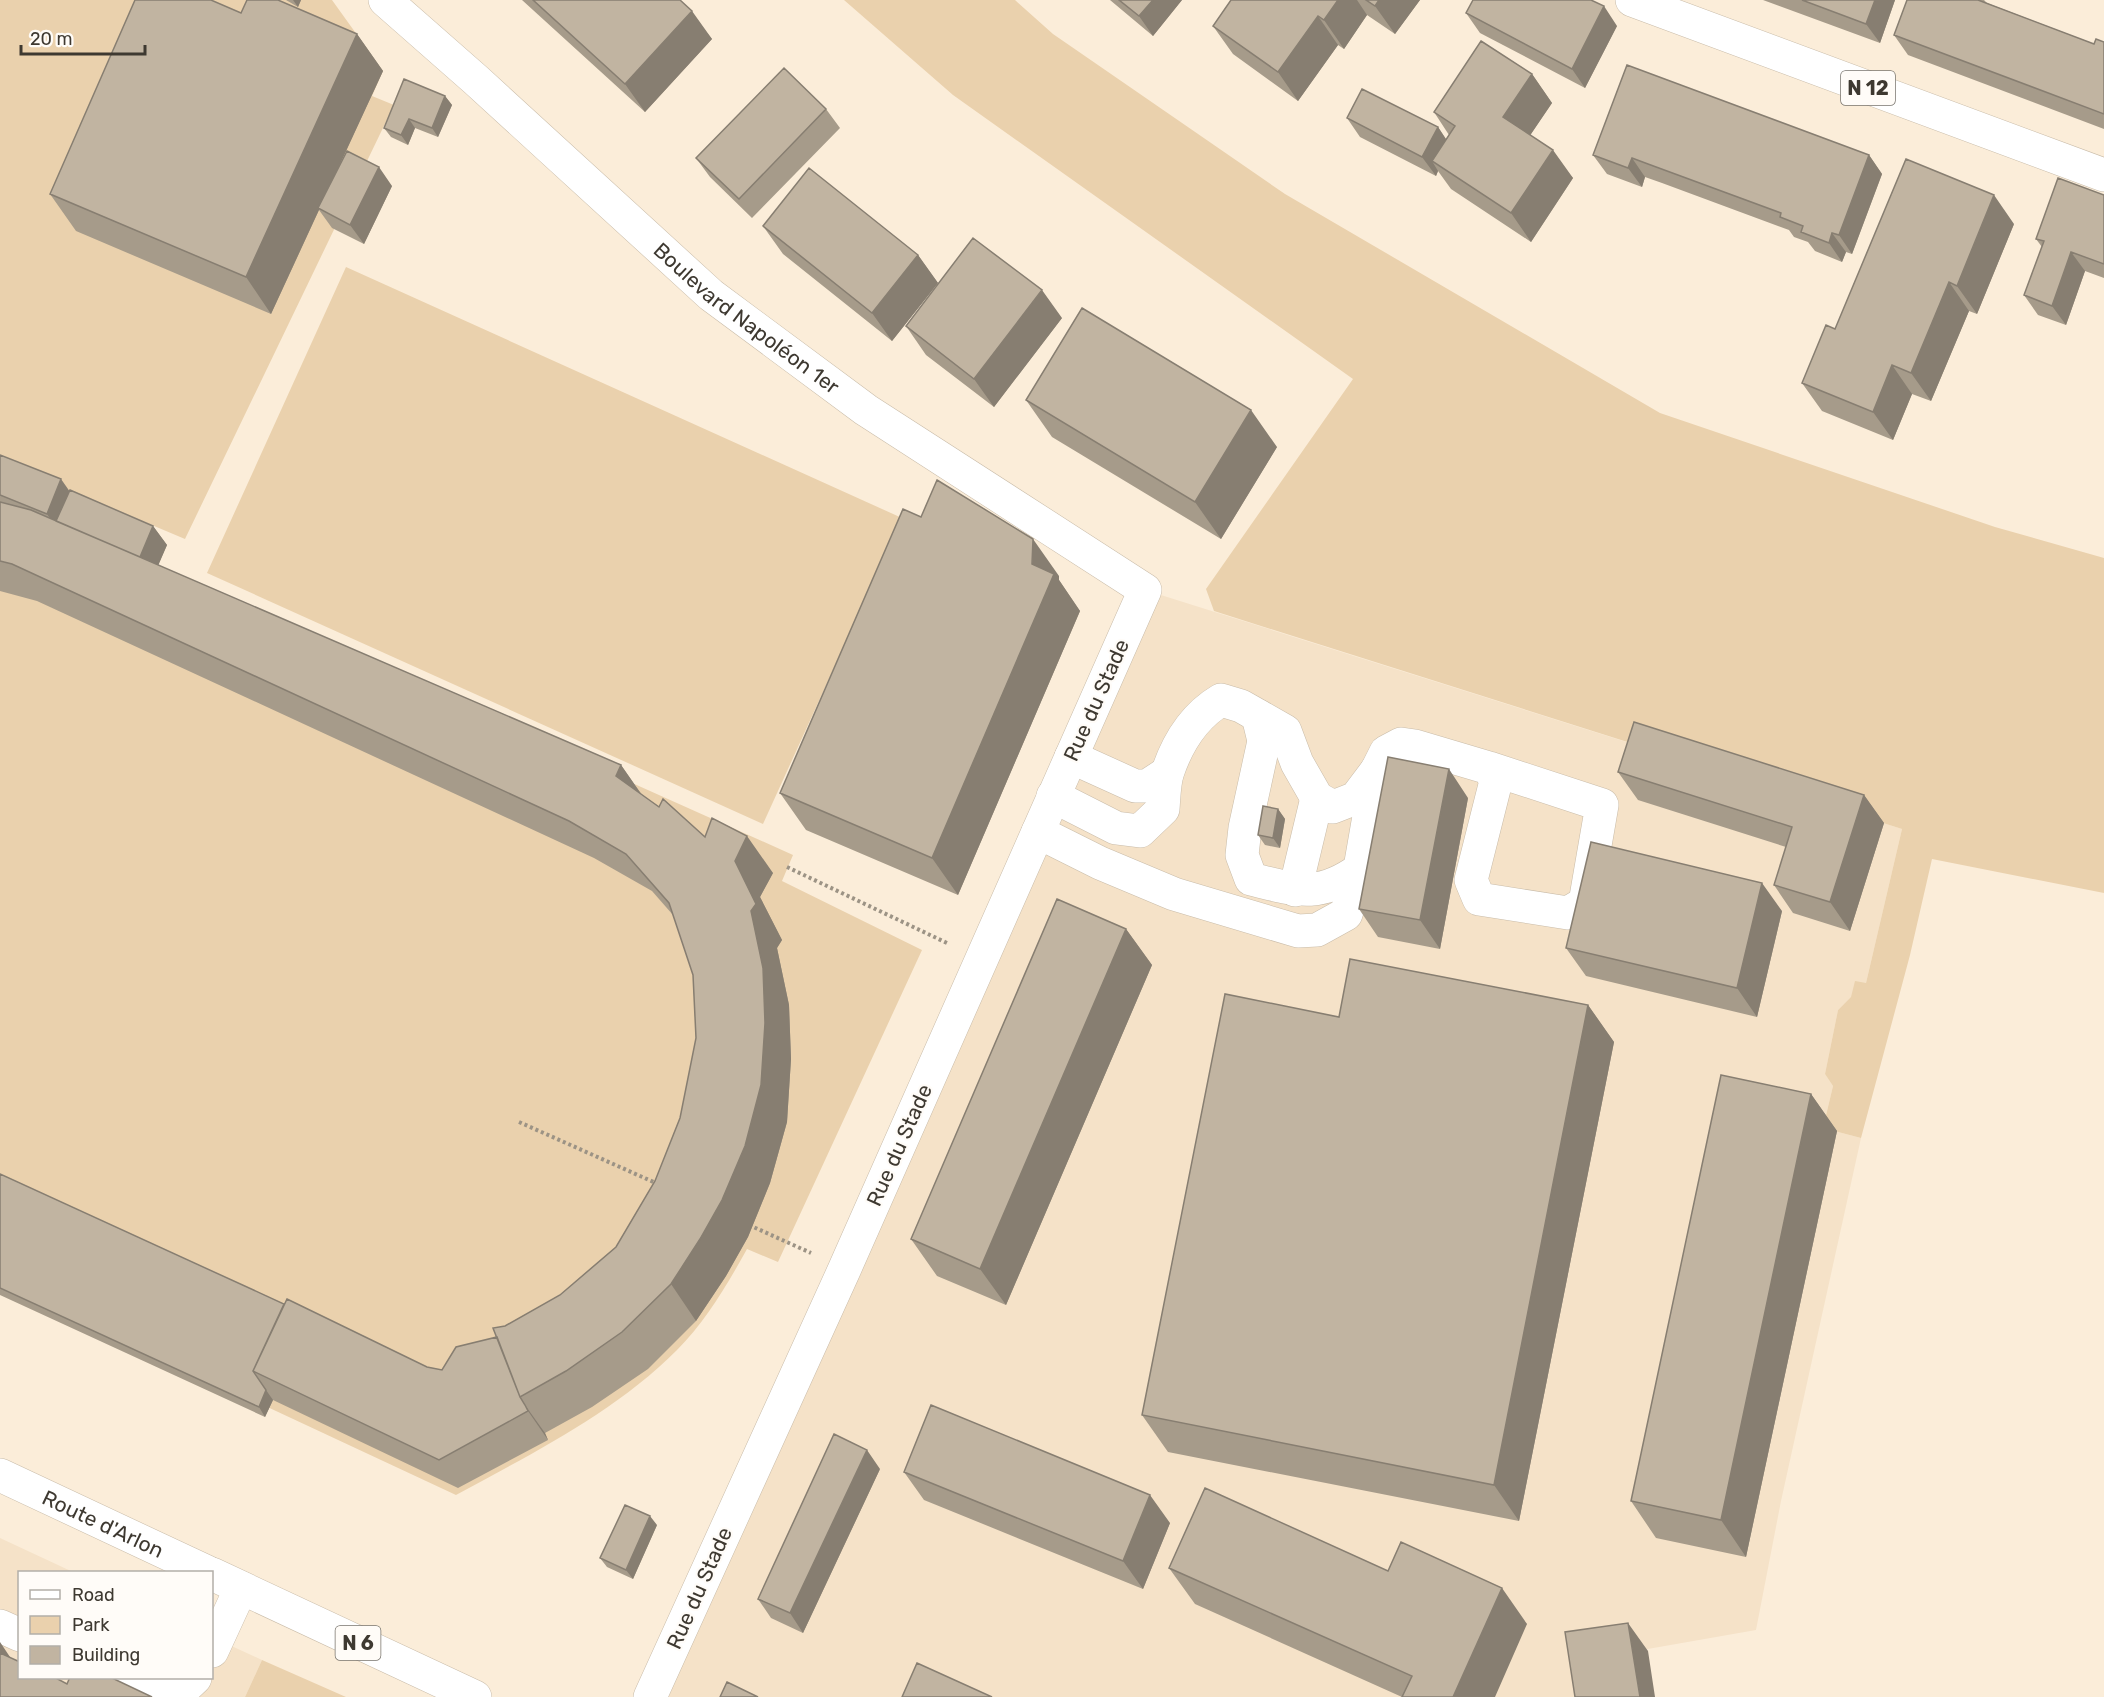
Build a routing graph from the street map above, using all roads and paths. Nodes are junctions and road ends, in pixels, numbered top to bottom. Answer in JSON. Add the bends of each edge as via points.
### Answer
{"nodes":[{"id":1,"x":385,"y":0,"type":"edge"},
{"id":2,"x":1632,"y":0,"type":"edge"},
{"id":3,"x":2104,"y":175,"type":"edge"},
{"id":4,"x":1145,"y":590,"type":"joint"},
{"id":5,"x":1258,"y":716,"type":"junction"},
{"id":6,"x":1071,"y":756,"type":"junction"},
{"id":7,"x":1489,"y":768,"type":"junction"},
{"id":8,"x":1377,"y":770,"type":"junction"},
{"id":9,"x":1167,"y":773,"type":"junction"},
{"id":10,"x":1053,"y":796,"type":"junction"},
{"id":11,"x":1317,"y":798,"type":"junction"},
{"id":12,"x":1038,"y":832,"type":"junction"},
{"id":13,"x":788,"y":867,"type":"dead end"},
{"id":14,"x":1360,"y":869,"type":"junction"},
{"id":15,"x":1295,"y":890,"type":"junction"},
{"id":16,"x":981,"y":959,"type":"junction"},
{"id":17,"x":519,"y":1122,"type":"dead end"},
{"id":18,"x":660,"y":1185,"type":"edge"},
{"id":19,"x":747,"y":1224,"type":"dead end"},
{"id":20,"x":845,"y":1268,"type":"junction"},
{"id":21,"x":0,"y":1475,"type":"edge"},
{"id":22,"x":205,"y":1571,"type":"edge"},
{"id":23,"x":213,"y":1574,"type":"edge"},
{"id":24,"x":241,"y":1588,"type":"junction"},
{"id":25,"x":0,"y":1626,"type":"edge"},
{"id":26,"x":18,"y":1634,"type":"edge"},
{"id":27,"x":213,"y":1649,"type":"edge"},
{"id":28,"x":118,"y":1679,"type":"edge"},
{"id":29,"x":193,"y":1679,"type":"edge"},
{"id":30,"x":475,"y":1697,"type":"edge"},
{"id":31,"x":650,"y":1697,"type":"edge"}],
"edges":[{"from":1,"to":4,"type":"street","name":"Boulevard Napoléon 1er","via":[[711,295],[866,410]]},
{"from":2,"to":3,"type":"street","number":"N 12"},
{"from":4,"to":6,"type":"street","name":"Rue du Stade"},
{"from":5,"to":9,"type":"street","via":[[1221,700],[1206,709],[1189,728]]},
{"from":5,"to":11,"type":"street","via":[[1285,731]]},
{"from":5,"to":15,"type":"street","via":[[1264,741],[1242,855],[1251,879]]},
{"from":6,"to":9,"type":"street","via":[[1135,786],[1147,786]]},
{"from":6,"to":10,"type":"street","name":"Rue du Stade"},
{"from":7,"to":7,"type":"street","via":[[1496,781],[1471,880],[1479,899],[1568,913],[1585,903],[1602,805]]},
{"from":7,"to":8,"type":"street","via":[[1401,744],[1386,752]]},
{"from":8,"to":11,"type":"street","via":[[1356,798],[1333,807]]},
{"from":8,"to":14,"type":"street"},
{"from":9,"to":10,"type":"street","via":[[1163,809],[1140,831],[1116,828]]},
{"from":10,"to":12,"type":"street","name":"Rue du Stade"},
{"from":11,"to":15,"type":"street"},
{"from":12,"to":14,"type":"street","via":[[1174,894],[1298,931],[1317,930],[1346,915]]},
{"from":12,"to":16,"type":"street","name":"Rue du Stade"},
{"from":13,"to":16,"type":"path"},
{"from":14,"to":15,"type":"street","via":[[1323,887]]},
{"from":16,"to":20,"type":"street","name":"Rue du Stade"},
{"from":17,"to":18,"type":"path"},
{"from":19,"to":20,"type":"path"},
{"from":20,"to":31,"type":"street","name":"Rue du Stade"},
{"from":21,"to":22,"type":"street","name":"Route d'Arlon"},
{"from":23,"to":24,"type":"street","number":"N 6"},
{"from":24,"to":27,"type":"street"},
{"from":24,"to":30,"type":"street","number":"N 6"},
{"from":25,"to":26,"type":"street"},
{"from":28,"to":29,"type":"street","via":[[147,1693],[180,1692]]}]}
